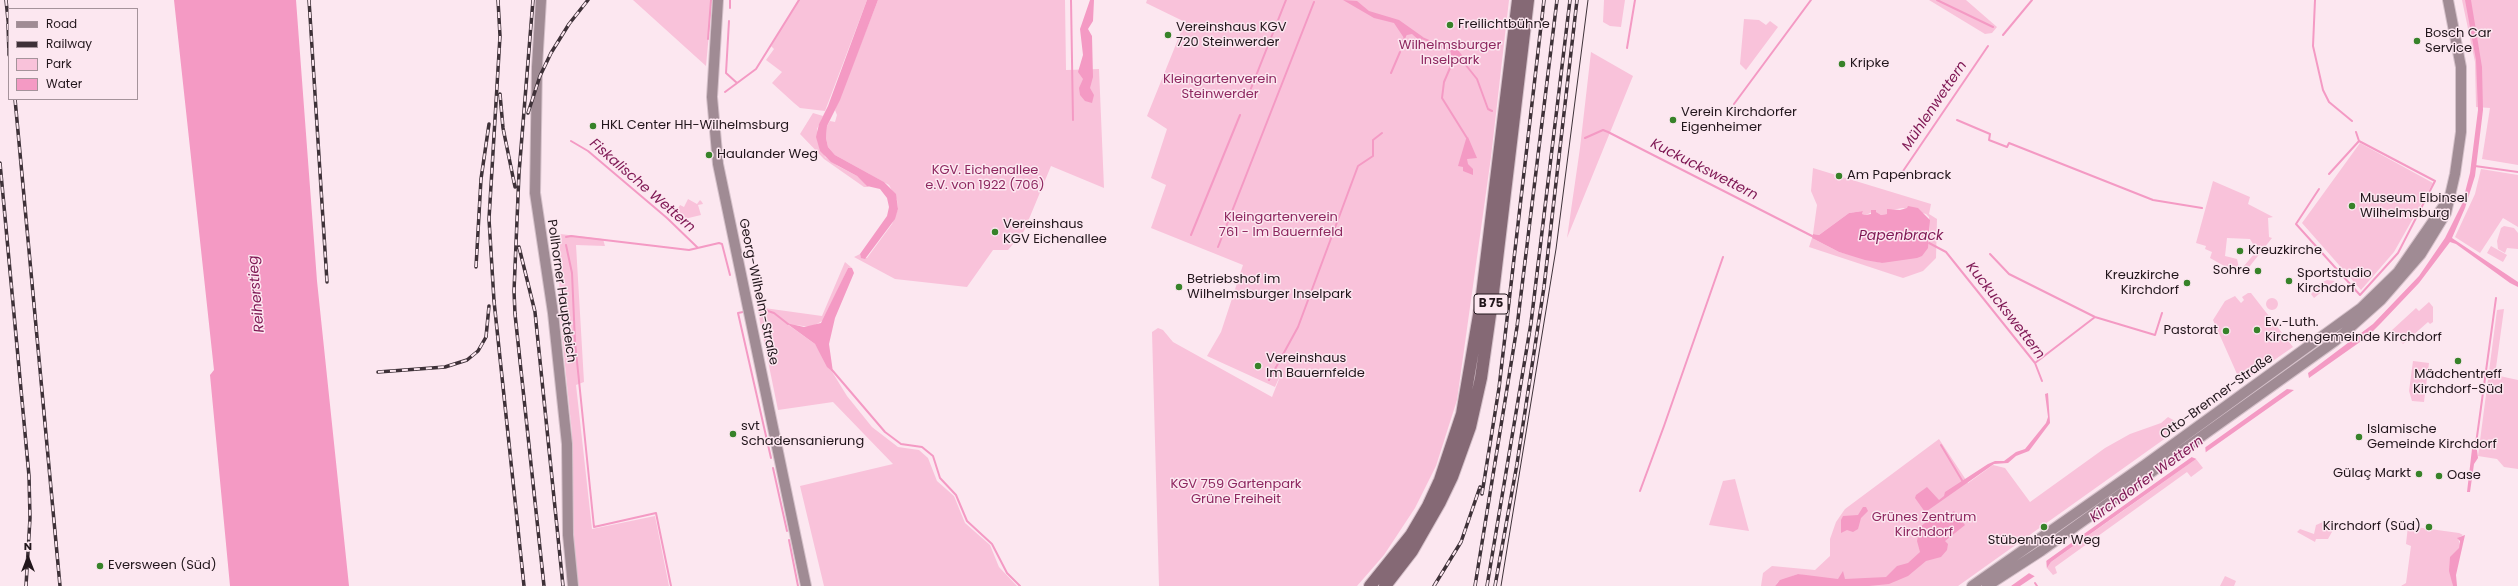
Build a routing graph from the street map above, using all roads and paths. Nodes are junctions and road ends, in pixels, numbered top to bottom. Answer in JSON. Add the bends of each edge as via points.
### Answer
{"nodes":[{"id":1,"x":541,"y":0,"type":"edge"},
{"id":2,"x":718,"y":0,"type":"edge"},
{"id":3,"x":1518,"y":0,"type":"edge"},
{"id":4,"x":1528,"y":0,"type":"edge"},
{"id":5,"x":2448,"y":0,"type":"edge"},
{"id":6,"x":2448,"y":199,"type":"junction"},
{"id":7,"x":2284,"y":365,"type":"junction"},
{"id":8,"x":2290,"y":374,"type":"junction"},
{"id":9,"x":2024,"y":549,"type":"junction"},
{"id":10,"x":2030,"y":558,"type":"junction"},
{"id":11,"x":573,"y":586,"type":"edge"},
{"id":12,"x":806,"y":586,"type":"edge"},
{"id":13,"x":1370,"y":586,"type":"edge"},
{"id":14,"x":1385,"y":586,"type":"edge"},
{"id":15,"x":1972,"y":586,"type":"edge"},
{"id":16,"x":1987,"y":586,"type":"edge"}],
"edges":[{"from":1,"to":11,"type":"main road","name":"Pollhorner Hauptdeich","via":[[535,194],[550,293],[567,444],[568,535]]},
{"from":2,"to":12,"type":"main road","name":"Georg-Wilhelm-Straße","via":[[712,98],[718,164]]},
{"from":3,"to":13,"type":"highway","number":"B 75","via":[[1481,302],[1462,414],[1428,506],[1411,534]]},
{"from":4,"to":14,"type":"highway","number":"B 75","via":[[1492,301],[1470,427],[1440,502],[1412,550]]},
{"from":5,"to":6,"type":"main road","name":"Otto-Brenner-Straße","via":[[2458,47],[2463,98],[2457,164]]},
{"from":6,"to":7,"type":"main road","name":"Otto-Brenner-Straße","via":[[2406,261],[2375,296]]},
{"from":6,"to":8,"type":"main road","name":"Otto-Brenner-Straße","via":[[2446,213],[2431,240],[2391,290],[2335,341]]},
{"from":7,"to":8,"type":"main road"},
{"from":7,"to":9,"type":"main road","name":"Otto-Brenner-Straße"},
{"from":8,"to":10,"type":"main road","name":"Otto-Brenner-Straße","via":[[2193,440]]},
{"from":9,"to":10,"type":"main road"},
{"from":9,"to":15,"type":"main road","name":"Otto-Brenner-Straße"},
{"from":10,"to":16,"type":"main road","name":"Otto-Brenner-Straße"}]}
